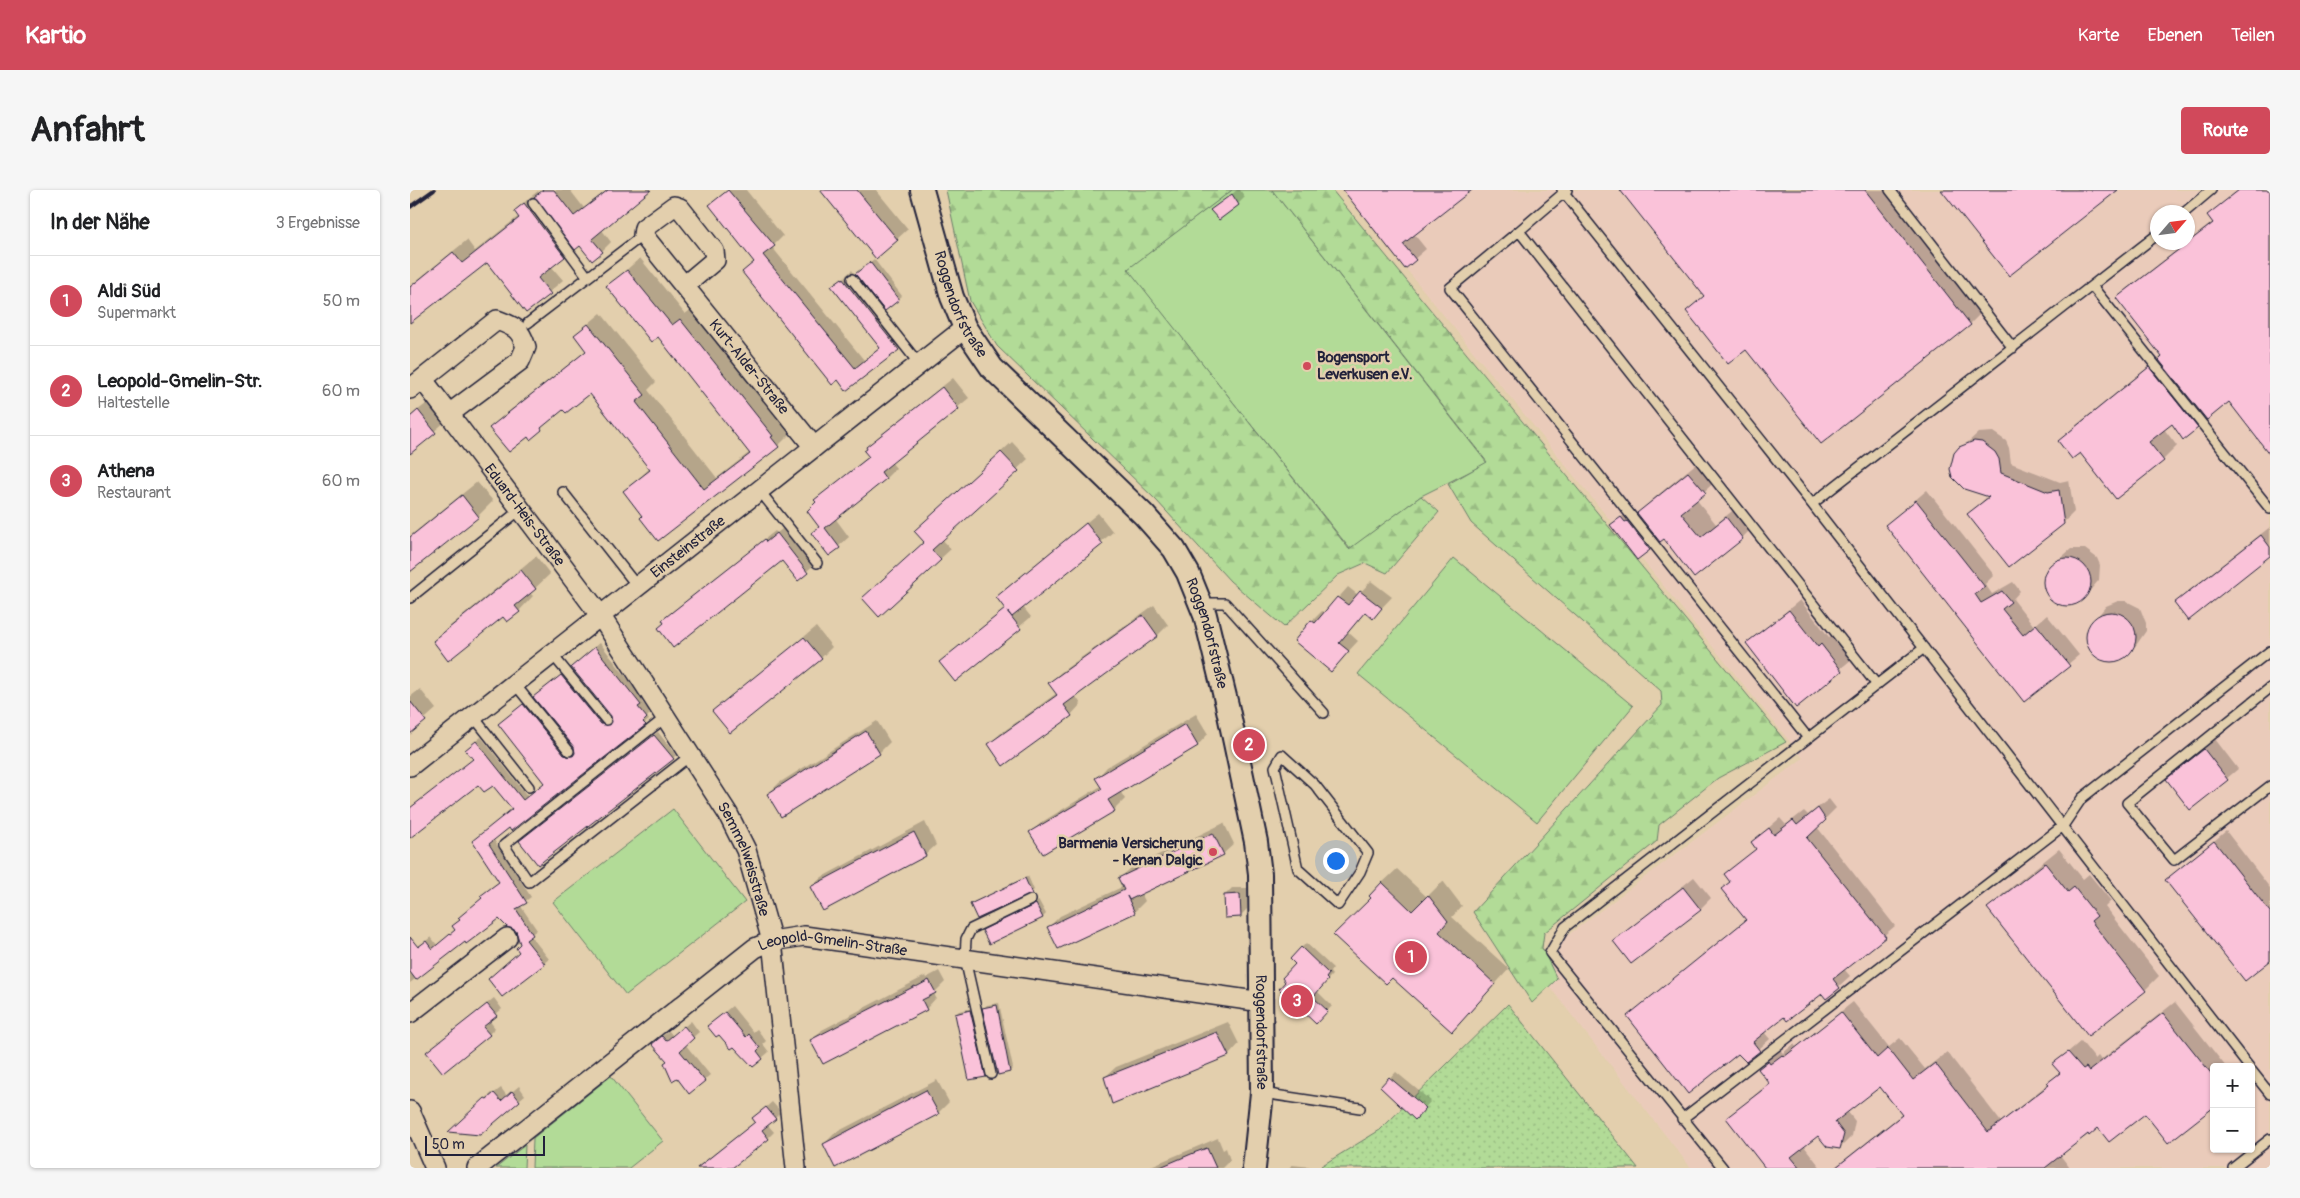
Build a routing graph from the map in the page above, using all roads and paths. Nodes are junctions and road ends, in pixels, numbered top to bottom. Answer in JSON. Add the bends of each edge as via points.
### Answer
{"nodes":[{"id":1,"x":922,"y":190,"type":"edge"},
{"id":2,"x":1890,"y":190,"type":"edge"},
{"id":3,"x":2211,"y":190,"type":"edge"},
{"id":4,"x":1564,"y":191,"type":"edge"},
{"id":5,"x":533,"y":203,"type":"dead end"},
{"id":6,"x":2193,"y":205,"type":"edge"},
{"id":7,"x":1518,"y":231,"type":"junction"},
{"id":8,"x":642,"y":235,"type":"junction"},
{"id":9,"x":2150,"y":240,"type":"edge"},
{"id":10,"x":587,"y":276,"type":"junction"},
{"id":11,"x":852,"y":279,"type":"dead end"},
{"id":12,"x":684,"y":286,"type":"junction"},
{"id":13,"x":2092,"y":286,"type":"junction"},
{"id":14,"x":528,"y":323,"type":"dead end"},
{"id":15,"x":965,"y":328,"type":"junction"},
{"id":16,"x":2013,"y":348,"type":"junction"},
{"id":17,"x":919,"y":364,"type":"junction"},
{"id":18,"x":416,"y":385,"type":"edge"},
{"id":19,"x":449,"y":414,"type":"junction"},
{"id":20,"x":814,"y":447,"type":"junction"},
{"id":21,"x":759,"y":490,"type":"junction"},
{"id":22,"x":564,"y":492,"type":"dead end"},
{"id":23,"x":1812,"y":504,"type":"junction"},
{"id":24,"x":521,"y":509,"type":"junction"},
{"id":25,"x":2270,"y":509,"type":"edge"},
{"id":26,"x":817,"y":563,"type":"dead end"},
{"id":27,"x":637,"y":586,"type":"junction"},
{"id":28,"x":410,"y":598,"type":"edge"},
{"id":29,"x":1201,"y":602,"type":"junction"},
{"id":30,"x":600,"y":615,"type":"junction"},
{"id":31,"x":1924,"y":648,"type":"junction"},
{"id":32,"x":2270,"y":651,"type":"edge"},
{"id":33,"x":552,"y":654,"type":"junction"},
{"id":34,"x":514,"y":683,"type":"junction"},
{"id":35,"x":1876,"y":685,"type":"junction"},
{"id":36,"x":2270,"y":688,"type":"edge"},
{"id":37,"x":1324,"y":712,"type":"dead end"},
{"id":38,"x":473,"y":716,"type":"junction"},
{"id":39,"x":666,"y":716,"type":"junction"},
{"id":40,"x":606,"y":720,"type":"dead end"},
{"id":41,"x":1808,"y":738,"type":"junction"},
{"id":42,"x":569,"y":751,"type":"dead end"},
{"id":43,"x":691,"y":755,"type":"junction"},
{"id":44,"x":1282,"y":755,"type":"joint"},
{"id":45,"x":410,"y":766,"type":"edge"},
{"id":46,"x":2270,"y":786,"type":"edge"},
{"id":47,"x":528,"y":787,"type":"dead end"},
{"id":48,"x":2062,"y":826,"type":"junction"},
{"id":49,"x":1030,"y":900,"type":"dead end"},
{"id":50,"x":506,"y":938,"type":"dead end"},
{"id":51,"x":772,"y":941,"type":"junction"},
{"id":52,"x":965,"y":959,"type":"junction"},
{"id":53,"x":1262,"y":1002,"type":"junction"},
{"id":54,"x":410,"y":1013,"type":"edge"},
{"id":55,"x":2246,"y":1063,"type":"edge"},
{"id":56,"x":991,"y":1074,"type":"dead end"},
{"id":57,"x":2255,"y":1074,"type":"edge"},
{"id":58,"x":1262,"y":1093,"type":"junction"},
{"id":59,"x":2270,"y":1094,"type":"edge"},
{"id":60,"x":1360,"y":1108,"type":"dead end"},
{"id":61,"x":410,"y":1111,"type":"edge"},
{"id":62,"x":1682,"y":1119,"type":"junction"},
{"id":63,"x":2270,"y":1139,"type":"edge"},
{"id":64,"x":435,"y":1168,"type":"edge"},
{"id":65,"x":477,"y":1168,"type":"edge"},
{"id":66,"x":796,"y":1168,"type":"edge"},
{"id":67,"x":1254,"y":1168,"type":"edge"},
{"id":68,"x":1723,"y":1168,"type":"edge"},
{"id":69,"x":2233,"y":1168,"type":"edge"}],
"edges":[{"from":1,"to":15,"type":"street","name":"Roggendorfstraße","via":[[952,297]]},
{"from":2,"to":16,"type":"lane"},
{"from":3,"to":6,"type":"lane"},
{"from":4,"to":7,"type":"lane"},
{"from":4,"to":23,"type":"lane"},
{"from":5,"to":10,"type":"lane"},
{"from":7,"to":35,"type":"lane"},
{"from":7,"to":41,"type":"lane","via":[[1450,288]]},
{"from":8,"to":10,"type":"lane"},
{"from":8,"to":12,"type":"street","name":"Kurt-Alder-Straße"},
{"from":8,"to":12,"type":"street","via":[[644,228],[674,206],[680,208],[714,252],[715,260]]},
{"from":9,"to":13,"type":"lane"},
{"from":10,"to":14,"type":"lane"},
{"from":11,"to":17,"type":"lane"},
{"from":12,"to":20,"type":"street","name":"Kurt-Alder-Straße"},
{"from":13,"to":16,"type":"lane"},
{"from":13,"to":25,"type":"lane"},
{"from":15,"to":17,"type":"street","name":"Einsteinstraße"},
{"from":15,"to":29,"type":"street","name":"Roggendorfstraße","via":[[992,368],[1174,549]]},
{"from":16,"to":23,"type":"lane"},
{"from":17,"to":20,"type":"street","name":"Einsteinstraße"},
{"from":18,"to":19,"type":"street","name":"Eduard-Heis-Straße"},
{"from":18,"to":19,"type":"street","name":"Eduard-Heis-Straße","via":[[498,320],[515,327],[522,334],[526,347],[520,361]]},
{"from":19,"to":24,"type":"street","name":"Eduard-Heis-Straße"},
{"from":20,"to":21,"type":"street","name":"Einsteinstraße"},
{"from":21,"to":26,"type":"lane"},
{"from":21,"to":27,"type":"street","name":"Einsteinstraße"},
{"from":22,"to":27,"type":"lane"},
{"from":23,"to":31,"type":"lane"},
{"from":24,"to":28,"type":"lane"},
{"from":24,"to":30,"type":"street","name":"Eduard-Heis-Straße"},
{"from":27,"to":30,"type":"street","name":"Einsteinstraße"},
{"from":29,"to":37,"type":"lane","via":[[1225,604]]},
{"from":29,"to":53,"type":"street","name":"Roggendorfstraße","via":[[1256,842],[1260,874]]},
{"from":30,"to":33,"type":"street","name":"Einsteinstraße"},
{"from":30,"to":39,"type":"street","name":"Semmelweisstraße"},
{"from":31,"to":35,"type":"lane"},
{"from":31,"to":48,"type":"lane"},
{"from":32,"to":48,"type":"lane","via":[[2082,798]]},
{"from":33,"to":34,"type":"street","name":"Einsteinstraße"},
{"from":33,"to":40,"type":"lane"},
{"from":34,"to":38,"type":"street","name":"Einsteinstraße"},
{"from":34,"to":42,"type":"lane"},
{"from":35,"to":41,"type":"lane"},
{"from":36,"to":46,"type":"lane","via":[[2127,803],[2174,860]]},
{"from":38,"to":45,"type":"street","name":"Einsteinstraße"},
{"from":38,"to":47,"type":"lane"},
{"from":39,"to":43,"type":"street","name":"Semmelweisstraße"},
{"from":39,"to":43,"type":"lane","via":[[504,845],[529,882]]},
{"from":41,"to":62,"type":"lane","via":[[1565,927],[1550,953]]},
{"from":43,"to":51,"type":"street","name":"Semmelweisstraße","via":[[746,850]]},
{"from":44,"to":44,"type":"lane","via":[[1315,785],[1368,852],[1360,872],[1338,905],[1298,869],[1275,767]]},
{"from":48,"to":55,"type":"lane"},
{"from":48,"to":62,"type":"lane"},
{"from":49,"to":52,"type":"lane","via":[[971,929],[966,939]]},
{"from":50,"to":54,"type":"street"},
{"from":51,"to":52,"type":"street","name":"Leopold-Gmelin-Straße","via":[[804,936]]},
{"from":51,"to":65,"type":"street","name":"Leopold-Gmelin-Straße","via":[[755,948]]},
{"from":51,"to":66,"type":"street","name":"Semmelweisstraße"},
{"from":52,"to":53,"type":"street","name":"Leopold-Gmelin-Straße"},
{"from":52,"to":56,"type":"lane"},
{"from":53,"to":58,"type":"street","name":"Roggendorfstraße"},
{"from":57,"to":59,"type":"lane"},
{"from":58,"to":60,"type":"lane"},
{"from":58,"to":67,"type":"street","name":"Roggendorfstraße"},
{"from":61,"to":64,"type":"street"},
{"from":62,"to":68,"type":"lane"},
{"from":63,"to":69,"type":"lane"}]}
